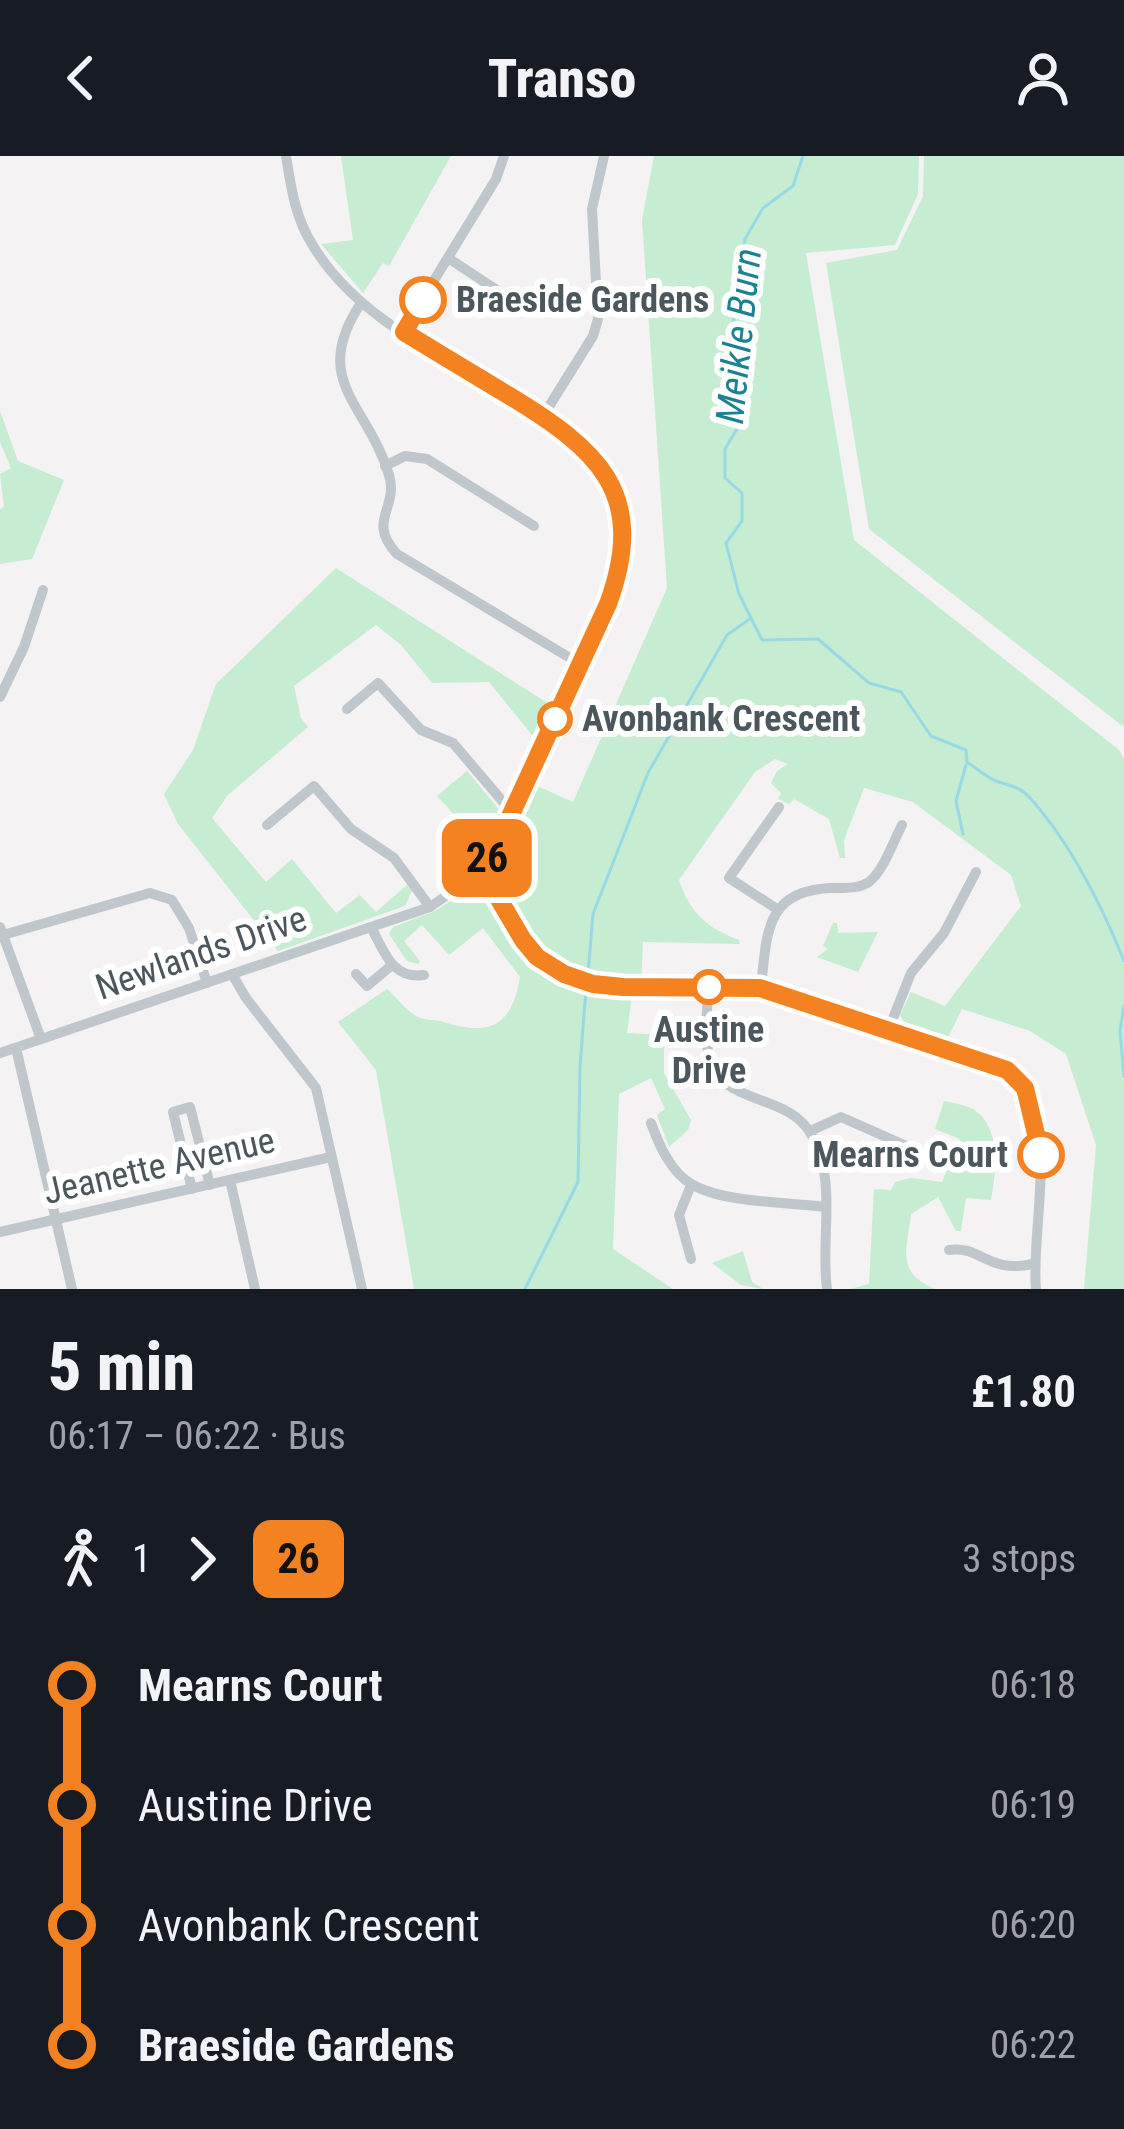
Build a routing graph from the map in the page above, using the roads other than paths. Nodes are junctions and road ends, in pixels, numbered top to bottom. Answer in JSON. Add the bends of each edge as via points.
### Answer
{"nodes":[{"id":1,"x":286,"y":156,"type":"edge"},
{"id":2,"x":504,"y":156,"type":"edge"},
{"id":3,"x":604,"y":156,"type":"edge"},
{"id":4,"x":448,"y":258,"type":"junction"},
{"id":5,"x":361,"y":303,"type":"junction"},
{"id":6,"x":521,"y":306,"type":"dead end"},
{"id":7,"x":404,"y":332,"type":"junction"},
{"id":8,"x":543,"y":416,"type":"junction"},
{"id":9,"x":385,"y":466,"type":"junction"},
{"id":10,"x":534,"y":526,"type":"dead end"},
{"id":11,"x":43,"y":590,"type":"dead end"},
{"id":12,"x":580,"y":664,"type":"junction"},
{"id":13,"x":0,"y":697,"type":"edge"},
{"id":14,"x":347,"y":709,"type":"dead end"},
{"id":15,"x":515,"y":807,"type":"junction"},
{"id":16,"x":779,"y":807,"type":"dead end"},
{"id":17,"x":267,"y":825,"type":"dead end"},
{"id":18,"x":902,"y":825,"type":"dead end"},
{"id":19,"x":480,"y":867,"type":"junction"},
{"id":20,"x":976,"y":872,"type":"dead end"},
{"id":21,"x":426,"y":908,"type":"junction"},
{"id":22,"x":777,"y":909,"type":"junction"},
{"id":23,"x":371,"y":927,"type":"junction"},
{"id":24,"x":2,"y":930,"type":"edge"},
{"id":25,"x":392,"y":965,"type":"junction"},
{"id":26,"x":16,"y":972,"type":"junction"},
{"id":27,"x":232,"y":974,"type":"junction"},
{"id":28,"x":356,"y":974,"type":"dead end"},
{"id":29,"x":424,"y":975,"type":"dead end"},
{"id":30,"x":0,"y":977,"type":"edge"},
{"id":31,"x":207,"y":983,"type":"junction"},
{"id":32,"x":708,"y":987,"type":"junction"},
{"id":33,"x":760,"y":988,"type":"junction"},
{"id":34,"x":888,"y":1031,"type":"junction"},
{"id":35,"x":41,"y":1040,"type":"junction"},
{"id":36,"x":16,"y":1048,"type":"junction"},
{"id":37,"x":0,"y":1053,"type":"edge"},
{"id":38,"x":651,"y":1123,"type":"dead end"},
{"id":39,"x":810,"y":1131,"type":"junction"},
{"id":40,"x":904,"y":1145,"type":"dead end"},
{"id":41,"x":332,"y":1157,"type":"junction"},
{"id":42,"x":230,"y":1180,"type":"junction"},
{"id":43,"x":210,"y":1185,"type":"junction"},
{"id":44,"x":691,"y":1185,"type":"junction"},
{"id":45,"x":193,"y":1189,"type":"junction"},
{"id":46,"x":825,"y":1207,"type":"junction"},
{"id":47,"x":56,"y":1220,"type":"junction"},
{"id":48,"x":0,"y":1232,"type":"edge"},
{"id":49,"x":949,"y":1250,"type":"dead end"},
{"id":50,"x":692,"y":1259,"type":"dead end"},
{"id":51,"x":1033,"y":1264,"type":"junction"},
{"id":52,"x":823,"y":1288,"type":"edge"},
{"id":53,"x":72,"y":1289,"type":"edge"},
{"id":54,"x":255,"y":1289,"type":"edge"},
{"id":55,"x":362,"y":1289,"type":"edge"},
{"id":56,"x":1036,"y":1289,"type":"edge"}],
"edges":[{"from":1,"to":5,"type":"street","via":[[311,244]]},
{"from":2,"to":4,"type":"street"},
{"from":3,"to":8,"type":"street","via":[[592,209],[598,319]]},
{"from":4,"to":6,"type":"street"},
{"from":4,"to":7,"type":"street"},
{"from":5,"to":7,"type":"street"},
{"from":5,"to":9,"type":"street","via":[[341,337],[339,369]]},
{"from":7,"to":8,"type":"street"},
{"from":8,"to":12,"type":"street","via":[[602,467],[620,516],[618,576]]},
{"from":9,"to":10,"type":"street","via":[[405,456],[427,459]]},
{"from":9,"to":12,"type":"street","via":[[391,493],[382,530],[397,554]]},
{"from":11,"to":13,"type":"street"},
{"from":12,"to":15,"type":"street"},
{"from":14,"to":15,"type":"street","via":[[378,683]]},
{"from":15,"to":19,"type":"street"},
{"from":16,"to":22,"type":"street","via":[[729,878]]},
{"from":17,"to":21,"type":"street","via":[[314,786],[351,829],[394,858]]},
{"from":18,"to":22,"type":"street","via":[[867,883],[807,890]]},
{"from":19,"to":21,"type":"street","name":"Newlands Drive"},
{"from":19,"to":32,"type":"street","via":[[523,940],[564,974],[623,987]]},
{"from":20,"to":34,"type":"street","via":[[944,933],[911,973]]},
{"from":21,"to":23,"type":"street","name":"Newlands Drive"},
{"from":22,"to":33,"type":"street"},
{"from":23,"to":25,"type":"street"},
{"from":23,"to":27,"type":"street","name":"Newlands Drive"},
{"from":24,"to":26,"type":"street"},
{"from":24,"to":31,"type":"street","via":[[150,893],[172,900]]},
{"from":25,"to":28,"type":"street","via":[[367,986]]},
{"from":25,"to":29,"type":"street","via":[[408,978]]},
{"from":26,"to":30,"type":"street"},
{"from":26,"to":35,"type":"street"},
{"from":27,"to":31,"type":"street","name":"Newlands Drive"},
{"from":27,"to":41,"type":"street","via":[[316,1088]]},
{"from":31,"to":35,"type":"street","name":"Newlands Drive"},
{"from":32,"to":33,"type":"street"},
{"from":32,"to":39,"type":"street","via":[[708,1055],[717,1077],[796,1114]]},
{"from":33,"to":34,"type":"street"},
{"from":34,"to":51,"type":"street","via":[[1007,1070],[1025,1088],[1042,1167]]},
{"from":35,"to":36,"type":"street","name":"Newlands Drive"},
{"from":36,"to":37,"type":"street","name":"Newlands Drive"},
{"from":36,"to":47,"type":"street"},
{"from":38,"to":44,"type":"street"},
{"from":39,"to":40,"type":"street","via":[[842,1118]]},
{"from":39,"to":46,"type":"street","via":[[827,1179]]},
{"from":41,"to":42,"type":"street","name":"Jeanette Avenue"},
{"from":41,"to":55,"type":"street"},
{"from":42,"to":43,"type":"street","name":"Jeanette Avenue"},
{"from":42,"to":54,"type":"street"},
{"from":43,"to":45,"type":"street","name":"Jeanette Avenue"},
{"from":43,"to":45,"type":"street","via":[[190,1107],[173,1112]]},
{"from":44,"to":46,"type":"street"},
{"from":44,"to":50,"type":"street","via":[[679,1215]]},
{"from":45,"to":47,"type":"street","name":"Jeanette Avenue"},
{"from":46,"to":52,"type":"street"},
{"from":47,"to":48,"type":"street","name":"Jeanette Avenue"},
{"from":47,"to":53,"type":"street"},
{"from":49,"to":51,"type":"street","via":[[962,1248],[999,1267]]},
{"from":51,"to":56,"type":"street"}]}
